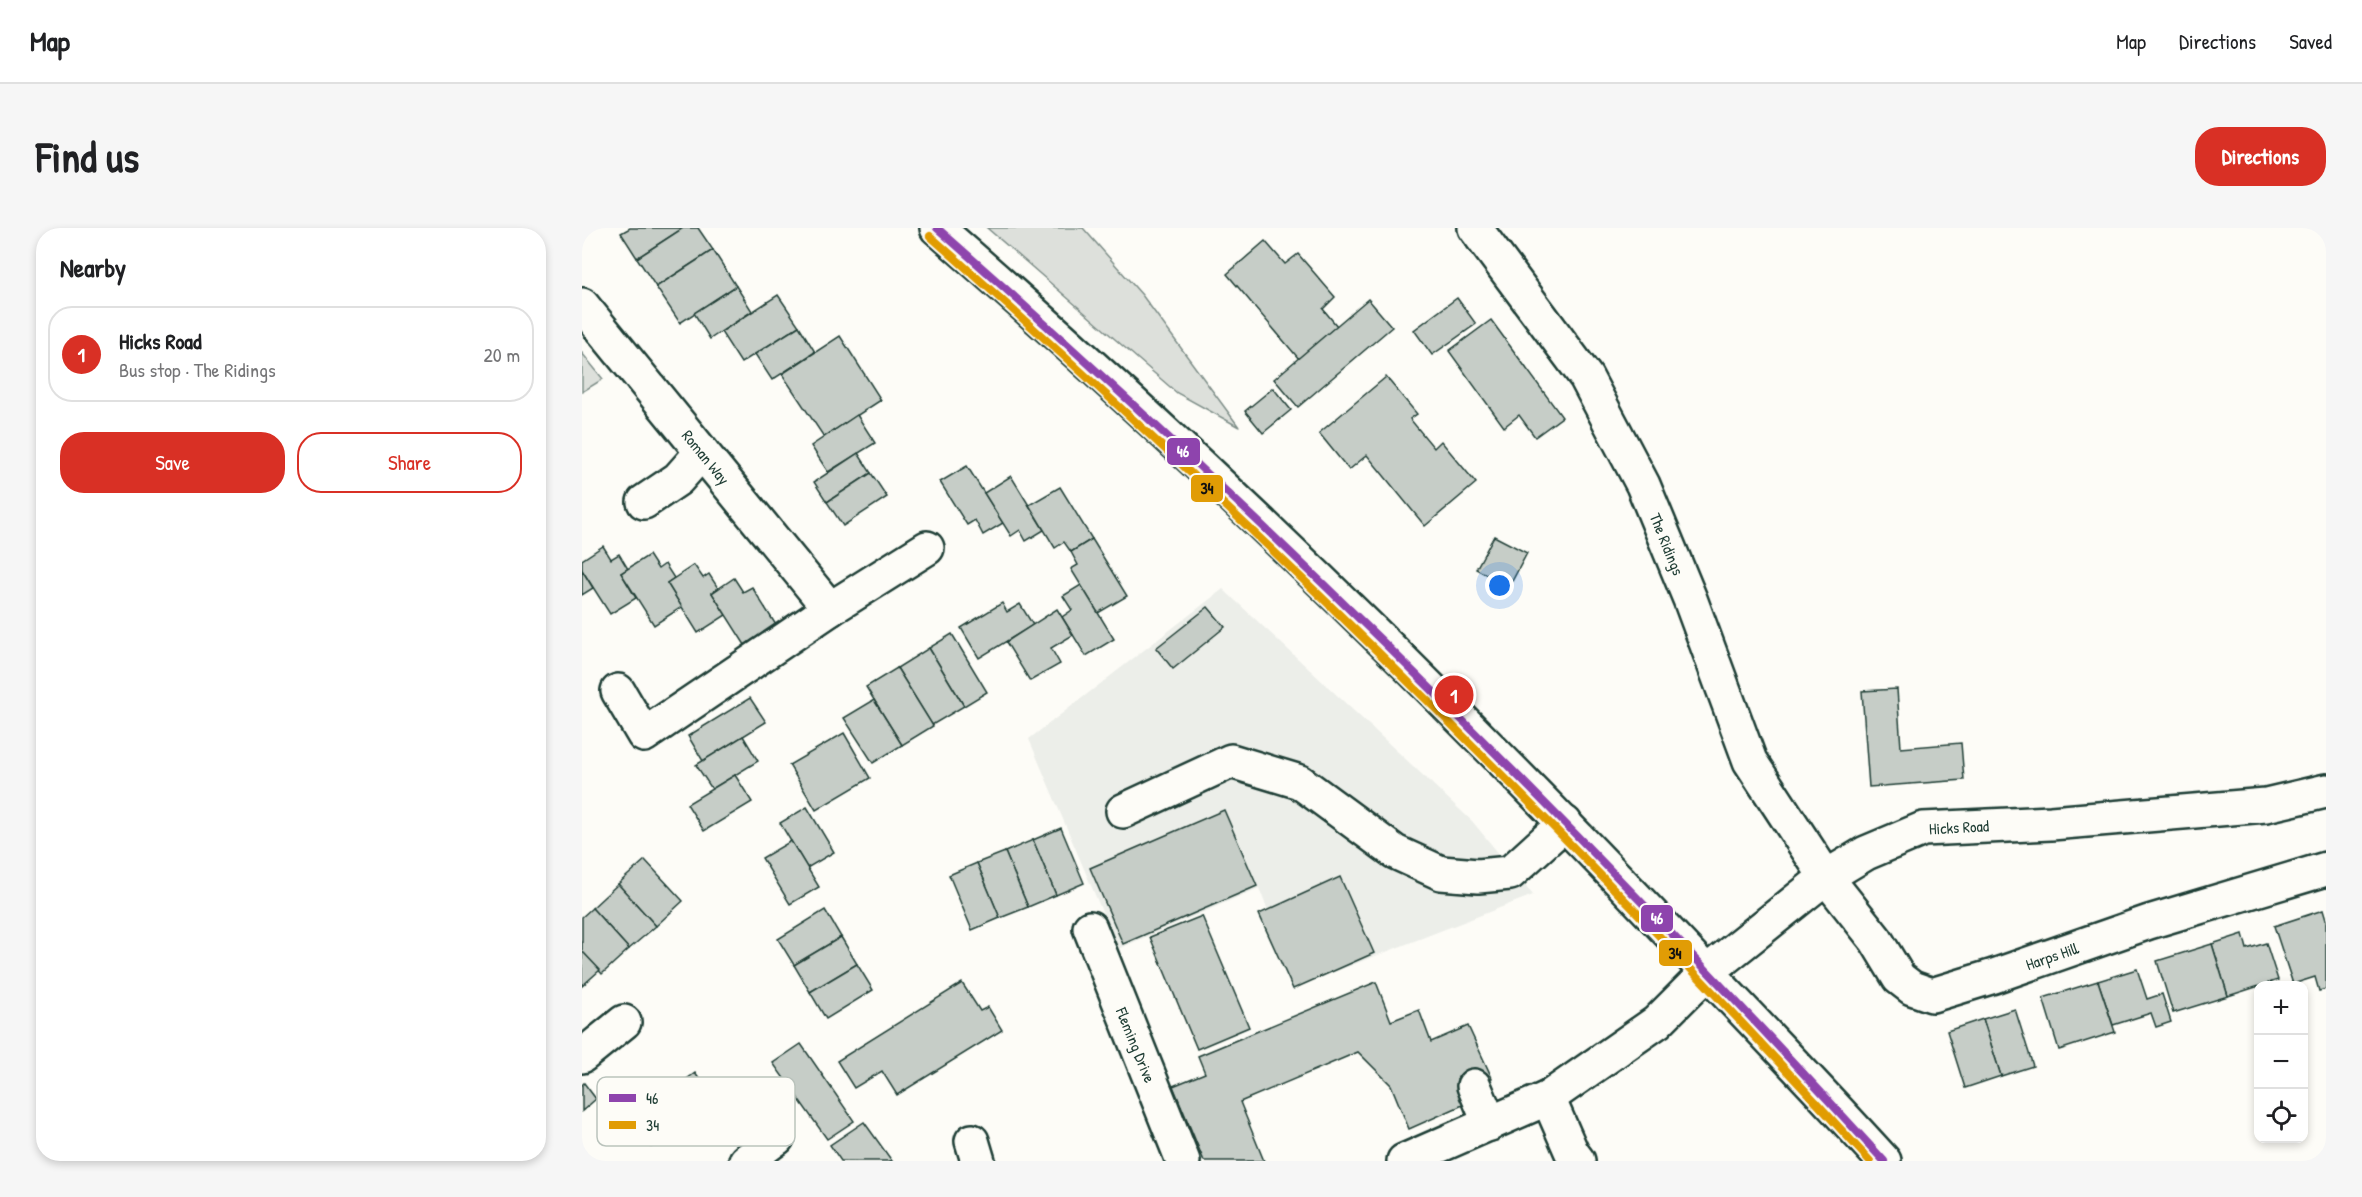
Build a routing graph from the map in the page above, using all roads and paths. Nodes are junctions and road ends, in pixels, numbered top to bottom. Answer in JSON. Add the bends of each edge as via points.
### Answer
{"nodes":[{"id":1,"x":936,"y":228,"type":"edge"},
{"id":2,"x":1475,"y":228,"type":"edge"},
{"id":3,"x":582,"y":305,"type":"edge"},
{"id":4,"x":702,"y":452,"type":"junction"},
{"id":5,"x":644,"y":502,"type":"dead end"},
{"id":6,"x":927,"y":548,"type":"dead end"},
{"id":7,"x":830,"y":609,"type":"junction"},
{"id":8,"x":618,"y":691,"type":"dead end"},
{"id":9,"x":2326,"y":791,"type":"edge"},
{"id":10,"x":1123,"y":811,"type":"dead end"},
{"id":11,"x":1565,"y":823,"type":"junction"},
{"id":12,"x":2326,"y":869,"type":"edge"},
{"id":13,"x":1826,"y":877,"type":"junction"},
{"id":14,"x":1090,"y":928,"type":"dead end"},
{"id":15,"x":1707,"y":972,"type":"junction"},
{"id":16,"x":624,"y":1022,"type":"dead end"},
{"id":17,"x":582,"y":1056,"type":"edge"},
{"id":18,"x":1474,"y":1086,"type":"dead end"},
{"id":19,"x":1548,"y":1098,"type":"junction"},
{"id":20,"x":1490,"y":1124,"type":"junction"},
{"id":21,"x":766,"y":1146,"type":"edge"},
{"id":22,"x":746,"y":1161,"type":"edge"},
{"id":23,"x":1183,"y":1161,"type":"edge"},
{"id":24,"x":1404,"y":1161,"type":"edge"},
{"id":25,"x":1578,"y":1161,"type":"edge"},
{"id":26,"x":1884,"y":1161,"type":"edge"}],
"edges":[{"from":1,"to":11,"type":"street","via":[[1286,546]]},
{"from":2,"to":13,"type":"street","name":"The Ridings","via":[[1586,377],[1643,485],[1750,761]]},
{"from":3,"to":4,"type":"street","name":"Roman Way"},
{"from":4,"to":5,"type":"street","via":[[671,485]]},
{"from":4,"to":7,"type":"street","name":"Roman Way"},
{"from":6,"to":7,"type":"street"},
{"from":7,"to":8,"type":"street","via":[[644,735]]},
{"from":9,"to":13,"type":"street","name":"Hicks Road","via":[[2266,806],[1923,829],[1866,853]]},
{"from":10,"to":11,"type":"street","via":[[1231,761],[1300,782],[1413,861],[1440,873],[1478,876],[1510,873]]},
{"from":11,"to":15,"type":"street"},
{"from":12,"to":13,"type":"street","name":"Harps Hill","via":[[2149,922],[1932,995],[1899,978],[1876,940]]},
{"from":13,"to":15,"type":"street","name":"Hicks Road"},
{"from":14,"to":23,"type":"street","name":"Fleming Drive"},
{"from":15,"to":19,"type":"street","name":"Hicks Road","via":[[1657,1022]]},
{"from":15,"to":26,"type":"street"},
{"from":16,"to":17,"type":"street"},
{"from":18,"to":20,"type":"street"},
{"from":19,"to":20,"type":"street","name":"Hicks Road"},
{"from":19,"to":25,"type":"street"},
{"from":20,"to":24,"type":"street","name":"Hicks Road"},
{"from":21,"to":22,"type":"street"}]}
